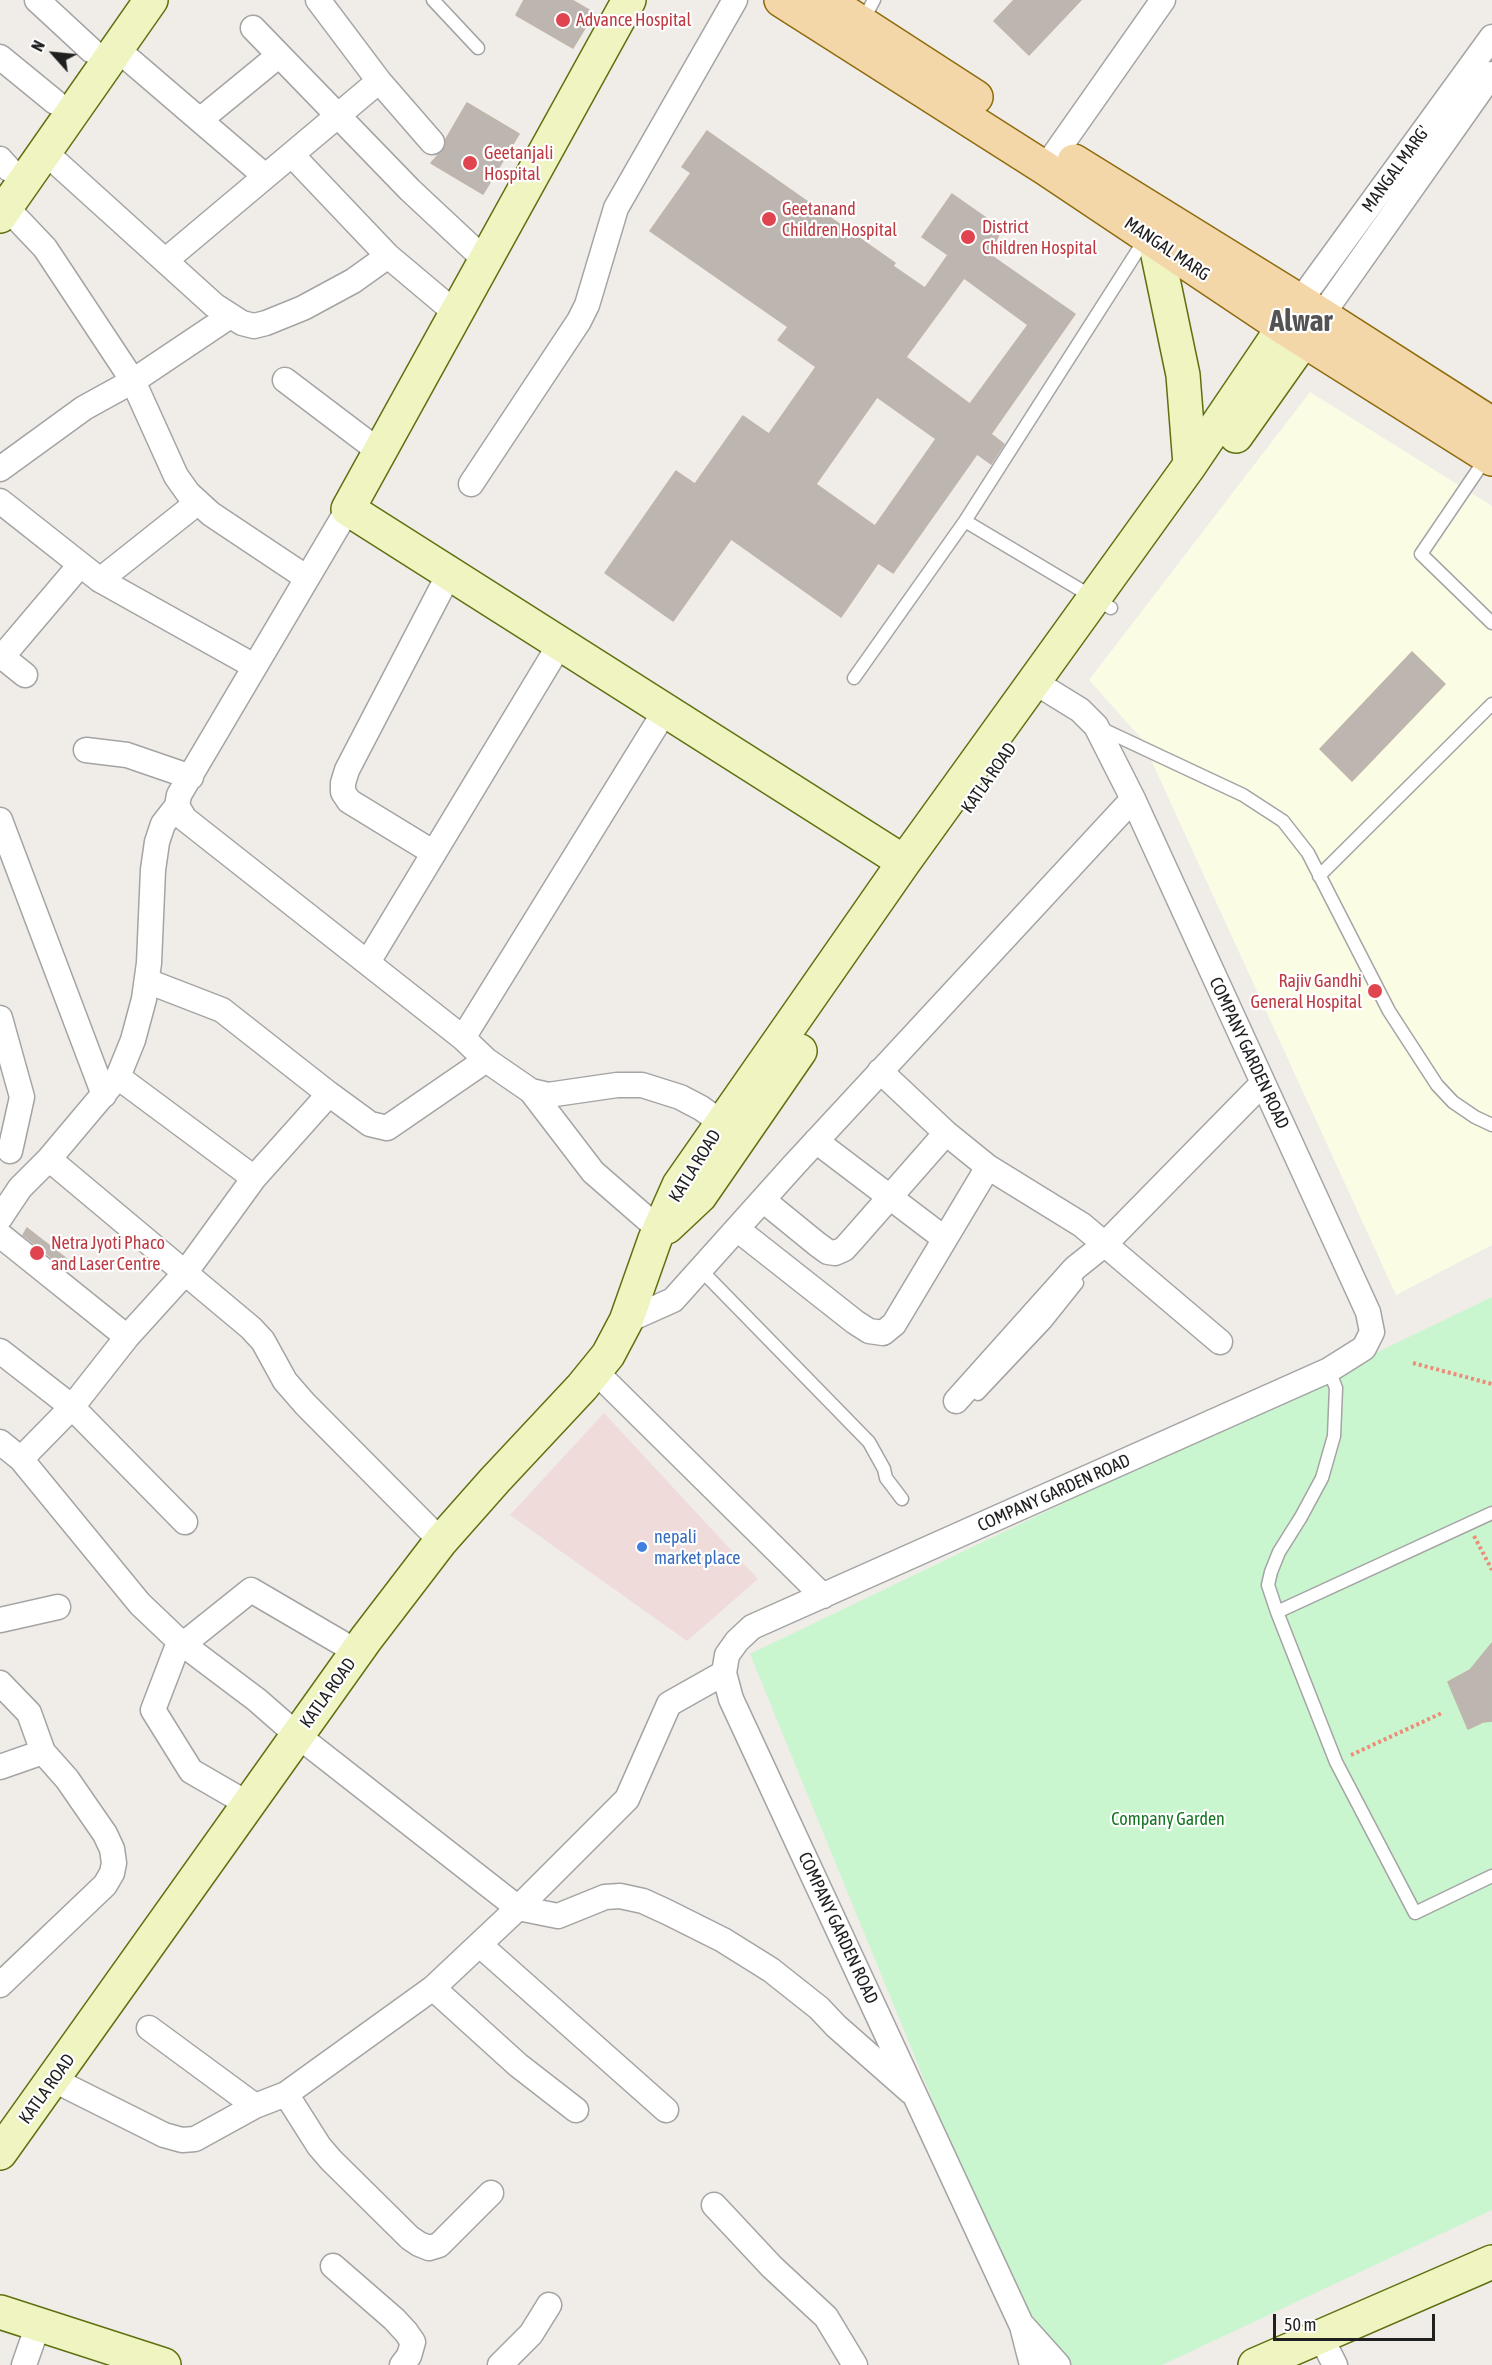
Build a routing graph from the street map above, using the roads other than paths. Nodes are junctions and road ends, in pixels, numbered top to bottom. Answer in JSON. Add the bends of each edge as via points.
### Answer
{"nodes":[{"id":1,"x":37,"y":0,"type":"edge"},
{"id":2,"x":126,"y":0,"type":"edge"},
{"id":3,"x":151,"y":0,"type":"edge"},
{"id":4,"x":318,"y":0,"type":"edge"},
{"id":5,"x":433,"y":0,"type":"edge"},
{"id":6,"x":629,"y":0,"type":"edge"},
{"id":7,"x":735,"y":0,"type":"edge"},
{"id":8,"x":781,"y":0,"type":"edge"},
{"id":9,"x":826,"y":0,"type":"edge"},
{"id":10,"x":1163,"y":0,"type":"edge"},
{"id":11,"x":862,"y":22,"type":"edge"},
{"id":12,"x":253,"y":28,"type":"dead end"},
{"id":13,"x":1492,"y":37,"type":"edge"},
{"id":14,"x":478,"y":48,"type":"dead end"},
{"id":15,"x":104,"y":50,"type":"junction"},
{"id":16,"x":278,"y":56,"type":"junction"},
{"id":17,"x":0,"y":57,"type":"edge"},
{"id":18,"x":1492,"y":74,"type":"edge"},
{"id":19,"x":379,"y":81,"type":"junction"},
{"id":20,"x":55,"y":102,"type":"junction"},
{"id":21,"x":337,"y":115,"type":"junction"},
{"id":22,"x":200,"y":120,"type":"junction"},
{"id":23,"x":1430,"y":141,"type":"junction"},
{"id":24,"x":432,"y":142,"type":"dead end"},
{"id":25,"x":46,"y":153,"type":"junction"},
{"id":26,"x":292,"y":155,"type":"junction"},
{"id":27,"x":1051,"y":159,"type":"junction"},
{"id":28,"x":265,"y":176,"type":"junction"},
{"id":29,"x":3,"y":187,"type":"edge"},
{"id":30,"x":1151,"y":238,"type":"junction"},
{"id":31,"x":388,"y":256,"type":"junction"},
{"id":32,"x":166,"y":260,"type":"junction"},
{"id":33,"x":486,"y":261,"type":"junction"},
{"id":34,"x":457,"y":314,"type":"junction"},
{"id":35,"x":230,"y":316,"type":"junction"},
{"id":36,"x":1303,"y":321,"type":"junction"},
{"id":37,"x":285,"y":380,"type":"dead end"},
{"id":38,"x":133,"y":381,"type":"junction"},
{"id":39,"x":1492,"y":424,"type":"edge"},
{"id":40,"x":380,"y":452,"type":"junction"},
{"id":41,"x":1487,"y":461,"type":"edge"},
{"id":42,"x":1190,"y":465,"type":"junction"},
{"id":43,"x":0,"y":469,"type":"edge"},
{"id":44,"x":471,"y":484,"type":"dead end"},
{"id":45,"x":197,"y":503,"type":"junction"},
{"id":46,"x":348,"y":509,"type":"junction"},
{"id":47,"x":3,"y":510,"type":"edge"},
{"id":48,"x":965,"y":521,"type":"junction"},
{"id":49,"x":80,"y":565,"type":"junction"},
{"id":50,"x":449,"y":574,"type":"junction"},
{"id":51,"x":307,"y":578,"type":"junction"},
{"id":52,"x":100,"y":580,"type":"junction"},
{"id":53,"x":1103,"y":602,"type":"junction"},
{"id":54,"x":1491,"y":619,"type":"edge"},
{"id":55,"x":560,"y":644,"type":"junction"},
{"id":56,"x":1,"y":656,"type":"edge"},
{"id":57,"x":254,"y":666,"type":"junction"},
{"id":58,"x":25,"y":675,"type":"dead end"},
{"id":59,"x":854,"y":678,"type":"dead end"},
{"id":60,"x":1042,"y":687,"type":"junction"},
{"id":61,"x":1492,"y":704,"type":"edge"},
{"id":62,"x":665,"y":711,"type":"junction"},
{"id":63,"x":1096,"y":726,"type":"junction"},
{"id":64,"x":86,"y":750,"type":"dead end"},
{"id":65,"x":191,"y":777,"type":"junction"},
{"id":66,"x":1133,"y":799,"type":"junction"},
{"id":67,"x":177,"y":806,"type":"junction"},
{"id":68,"x":0,"y":820,"type":"edge"},
{"id":69,"x":434,"y":853,"type":"junction"},
{"id":70,"x":917,"y":856,"type":"junction"},
{"id":71,"x":1320,"y":876,"type":"junction"},
{"id":72,"x":368,"y":963,"type":"junction"},
{"id":73,"x":147,"y":981,"type":"junction"},
{"id":74,"x":0,"y":1018,"type":"edge"},
{"id":75,"x":463,"y":1038,"type":"junction"},
{"id":76,"x":486,"y":1060,"type":"junction"},
{"id":77,"x":880,"y":1071,"type":"junction"},
{"id":78,"x":1263,"y":1083,"type":"junction"},
{"id":79,"x":111,"y":1086,"type":"junction"},
{"id":80,"x":531,"y":1091,"type":"junction"},
{"id":81,"x":329,"y":1094,"type":"junction"},
{"id":82,"x":752,"y":1100,"type":"junction"},
{"id":83,"x":722,"y":1123,"type":"junction"},
{"id":84,"x":1492,"y":1125,"type":"edge"},
{"id":85,"x":946,"y":1133,"type":"junction"},
{"id":86,"x":816,"y":1141,"type":"junction"},
{"id":87,"x":5,"y":1150,"type":"edge"},
{"id":88,"x":43,"y":1164,"type":"junction"},
{"id":89,"x":988,"y":1167,"type":"junction"},
{"id":90,"x":254,"y":1178,"type":"junction"},
{"id":91,"x":890,"y":1197,"type":"junction"},
{"id":92,"x":763,"y":1200,"type":"junction"},
{"id":93,"x":1,"y":1219,"type":"edge"},
{"id":94,"x":737,"y":1228,"type":"junction"},
{"id":95,"x":658,"y":1233,"type":"junction"},
{"id":96,"x":945,"y":1239,"type":"junction"},
{"id":97,"x":1106,"y":1244,"type":"junction"},
{"id":98,"x":700,"y":1269,"type":"junction"},
{"id":99,"x":185,"y":1273,"type":"junction"},
{"id":100,"x":626,"y":1322,"type":"junction"},
{"id":101,"x":127,"y":1337,"type":"junction"},
{"id":102,"x":1220,"y":1342,"type":"dead end"},
{"id":103,"x":0,"y":1351,"type":"edge"},
{"id":104,"x":1329,"y":1370,"type":"junction"},
{"id":105,"x":595,"y":1371,"type":"junction"},
{"id":106,"x":967,"y":1397,"type":"dead end"},
{"id":107,"x":72,"y":1407,"type":"junction"},
{"id":108,"x":0,"y":1442,"type":"edge"},
{"id":109,"x":21,"y":1459,"type":"junction"},
{"id":110,"x":902,"y":1499,"type":"dead end"},
{"id":111,"x":1492,"y":1513,"type":"edge"},
{"id":112,"x":185,"y":1522,"type":"dead end"},
{"id":113,"x":441,"y":1541,"type":"junction"},
{"id":114,"x":823,"y":1596,"type":"junction"},
{"id":115,"x":58,"y":1607,"type":"dead end"},
{"id":116,"x":1277,"y":1612,"type":"junction"},
{"id":117,"x":0,"y":1620,"type":"edge"},
{"id":118,"x":183,"y":1645,"type":"junction"},
{"id":119,"x":357,"y":1652,"type":"junction"},
{"id":120,"x":724,"y":1673,"type":"junction"},
{"id":121,"x":0,"y":1683,"type":"edge"},
{"id":122,"x":297,"y":1735,"type":"junction"},
{"id":123,"x":43,"y":1752,"type":"junction"},
{"id":124,"x":0,"y":1767,"type":"edge"},
{"id":125,"x":248,"y":1804,"type":"junction"},
{"id":126,"x":1492,"y":1875,"type":"edge"},
{"id":127,"x":518,"y":1908,"type":"junction"},
{"id":128,"x":480,"y":1945,"type":"junction"},
{"id":129,"x":0,"y":1985,"type":"edge"},
{"id":130,"x":433,"y":1988,"type":"junction"},
{"id":131,"x":149,"y":2028,"type":"dead end"},
{"id":132,"x":54,"y":2080,"type":"junction"},
{"id":133,"x":286,"y":2094,"type":"junction"},
{"id":134,"x":917,"y":2098,"type":"junction"},
{"id":135,"x":255,"y":2106,"type":"junction"},
{"id":136,"x":576,"y":2110,"type":"dead end"},
{"id":137,"x":666,"y":2110,"type":"dead end"},
{"id":138,"x":0,"y":2153,"type":"edge"},
{"id":139,"x":491,"y":2193,"type":"dead end"},
{"id":140,"x":714,"y":2205,"type":"dead end"},
{"id":141,"x":1492,"y":2262,"type":"edge"},
{"id":142,"x":333,"y":2266,"type":"dead end"},
{"id":143,"x":549,"y":2305,"type":"dead end"},
{"id":144,"x":0,"y":2312,"type":"edge"},
{"id":145,"x":38,"y":2325,"type":"junction"},
{"id":146,"x":1023,"y":2326,"type":"junction"},
{"id":147,"x":1328,"y":2351,"type":"edge"},
{"id":148,"x":24,"y":2365,"type":"edge"},
{"id":149,"x":164,"y":2365,"type":"edge"},
{"id":150,"x":402,"y":2365,"type":"edge"},
{"id":151,"x":500,"y":2365,"type":"edge"},
{"id":152,"x":855,"y":2365,"type":"edge"},
{"id":153,"x":1032,"y":2365,"type":"edge"},
{"id":154,"x":1058,"y":2365,"type":"edge"},
{"id":155,"x":1255,"y":2365,"type":"edge"}],
"edges":[{"from":1,"to":15,"type":"street"},
{"from":2,"to":15,"type":"street"},
{"from":3,"to":15,"type":"street"},
{"from":4,"to":19,"type":"street"},
{"from":5,"to":14,"type":"lane"},
{"from":6,"to":33,"type":"street"},
{"from":7,"to":44,"type":"street","via":[[620,198],[579,321]]},
{"from":8,"to":11,"type":"main road","name":"MANGAL MARG"},
{"from":9,"to":11,"type":"main road","name":"MANGAL MARG"},
{"from":10,"to":27,"type":"street"},
{"from":11,"to":27,"type":"main road","name":"MANGAL MARG"},
{"from":12,"to":16,"type":"street"},
{"from":13,"to":23,"type":"street","name":"MANGAL MARG'"},
{"from":15,"to":20,"type":"street"},
{"from":15,"to":22,"type":"street"},
{"from":15,"to":25,"type":"street"},
{"from":16,"to":21,"type":"street"},
{"from":16,"to":22,"type":"street"},
{"from":17,"to":20,"type":"street"},
{"from":18,"to":23,"type":"street"},
{"from":19,"to":21,"type":"street"},
{"from":19,"to":24,"type":"street"},
{"from":20,"to":29,"type":"street"},
{"from":21,"to":26,"type":"street"},
{"from":21,"to":33,"type":"street"},
{"from":22,"to":28,"type":"street"},
{"from":23,"to":36,"type":"street","name":"MANGAL MARG'"},
{"from":25,"to":29,"type":"street"},
{"from":25,"to":32,"type":"street"},
{"from":26,"to":28,"type":"street"},
{"from":26,"to":31,"type":"street"},
{"from":27,"to":30,"type":"main road","name":"MANGAL MARG"},
{"from":27,"to":36,"type":"main road","name":"MANGAL MARG"},
{"from":28,"to":32,"type":"street"},
{"from":29,"to":38,"type":"street"},
{"from":30,"to":36,"type":"main road","name":"MANGAL MARG"},
{"from":30,"to":42,"type":"street","via":[[1183,375]]},
{"from":30,"to":48,"type":"lane"},
{"from":31,"to":34,"type":"street"},
{"from":31,"to":35,"type":"street","via":[[353,280],[278,319],[254,326]]},
{"from":32,"to":35,"type":"street"},
{"from":33,"to":34,"type":"street"},
{"from":34,"to":40,"type":"street"},
{"from":35,"to":38,"type":"street"},
{"from":36,"to":39,"type":"main road","name":"MANGAL MARG"},
{"from":36,"to":41,"type":"main road","name":"MANGAL MARG"},
{"from":36,"to":42,"type":"street","name":"KATLA ROAD"},
{"from":36,"to":53,"type":"street","name":"KATLA ROAD"},
{"from":37,"to":40,"type":"street"},
{"from":38,"to":43,"type":"street","via":[[84,408]]},
{"from":38,"to":45,"type":"street","via":[[176,476]]},
{"from":40,"to":46,"type":"street"},
{"from":41,"to":54,"type":"lane","via":[[1421,554]]},
{"from":42,"to":53,"type":"street","name":"KATLA ROAD"},
{"from":45,"to":51,"type":"street"},
{"from":45,"to":52,"type":"street"},
{"from":46,"to":50,"type":"street"},
{"from":46,"to":51,"type":"street"},
{"from":47,"to":49,"type":"street"},
{"from":48,"to":53,"type":"lane"},
{"from":48,"to":59,"type":"lane"},
{"from":49,"to":52,"type":"street"},
{"from":49,"to":56,"type":"street"},
{"from":50,"to":55,"type":"street"},
{"from":50,"to":69,"type":"street","via":[[343,783],[349,801]]},
{"from":51,"to":57,"type":"street"},
{"from":52,"to":57,"type":"street"},
{"from":53,"to":60,"type":"street","name":"KATLA ROAD"},
{"from":55,"to":62,"type":"street"},
{"from":55,"to":69,"type":"street"},
{"from":56,"to":58,"type":"street"},
{"from":57,"to":65,"type":"street"},
{"from":60,"to":63,"type":"street","name":"COMPANY GARDEN ROAD","via":[[1080,710]]},
{"from":60,"to":70,"type":"street","name":"KATLA ROAD"},
{"from":61,"to":71,"type":"lane"},
{"from":62,"to":70,"type":"street"},
{"from":62,"to":75,"type":"street"},
{"from":63,"to":66,"type":"street","name":"COMPANY GARDEN ROAD"},
{"from":63,"to":71,"type":"lane","via":[[1268,809],[1298,838]]},
{"from":64,"to":65,"type":"street","via":[[127,755]]},
{"from":65,"to":67,"type":"street"},
{"from":66,"to":77,"type":"street"},
{"from":66,"to":78,"type":"street","name":"COMPANY GARDEN ROAD"},
{"from":67,"to":72,"type":"street","via":[[185,819]]},
{"from":67,"to":73,"type":"street","via":[[163,824],[157,842]]},
{"from":68,"to":79,"type":"street"},
{"from":69,"to":72,"type":"street"},
{"from":70,"to":82,"type":"street","name":"KATLA ROAD"},
{"from":71,"to":84,"type":"lane","via":[[1389,1011],[1437,1085],[1453,1102]]},
{"from":72,"to":75,"type":"street"},
{"from":73,"to":79,"type":"street","via":[[133,1040]]},
{"from":73,"to":81,"type":"street","via":[[222,1010]]},
{"from":74,"to":87,"type":"street","via":[[22,1097]]},
{"from":75,"to":76,"type":"street"},
{"from":76,"to":80,"type":"street"},
{"from":76,"to":81,"type":"street","via":[[387,1128],[370,1124]]},
{"from":77,"to":85,"type":"street"},
{"from":77,"to":86,"type":"street"},
{"from":78,"to":97,"type":"street"},
{"from":78,"to":104,"type":"street","name":"COMPANY GARDEN ROAD","via":[[1368,1312],[1372,1332],[1364,1348]]},
{"from":79,"to":88,"type":"street"},
{"from":79,"to":90,"type":"street"},
{"from":80,"to":83,"type":"street","via":[[548,1095],[617,1084],[642,1086],[680,1097]]},
{"from":80,"to":95,"type":"street","via":[[594,1172]]},
{"from":81,"to":90,"type":"street"},
{"from":82,"to":83,"type":"street","name":"KATLA ROAD"},
{"from":82,"to":95,"type":"street","name":"KATLA ROAD","via":[[700,1196]]},
{"from":83,"to":95,"type":"street","name":"KATLA ROAD","via":[[679,1185]]},
{"from":85,"to":89,"type":"street"},
{"from":85,"to":91,"type":"street"},
{"from":86,"to":91,"type":"street"},
{"from":86,"to":92,"type":"street"},
{"from":87,"to":88,"type":"street"},
{"from":88,"to":93,"type":"street","via":[[20,1188]]},
{"from":88,"to":99,"type":"street"},
{"from":89,"to":96,"type":"street"},
{"from":89,"to":97,"type":"street"},
{"from":90,"to":99,"type":"street"},
{"from":91,"to":92,"type":"street","via":[[844,1249],[835,1253],[817,1244]]},
{"from":91,"to":96,"type":"street"},
{"from":92,"to":94,"type":"street"},
{"from":93,"to":101,"type":"street"},
{"from":94,"to":96,"type":"street","via":[[855,1322],[869,1331],[883,1333],[894,1324]]},
{"from":94,"to":98,"type":"street"},
{"from":95,"to":100,"type":"street","name":"KATLA ROAD"},
{"from":97,"to":102,"type":"street"},
{"from":97,"to":106,"type":"street","via":[[1075,1268]]},
{"from":98,"to":100,"type":"street","via":[[673,1300]]},
{"from":98,"to":110,"type":"lane","via":[[869,1442],[886,1478]]},
{"from":99,"to":101,"type":"street"},
{"from":99,"to":113,"type":"street","via":[[251,1328],[305,1404]]},
{"from":100,"to":105,"type":"street","name":"KATLA ROAD"},
{"from":101,"to":107,"type":"street"},
{"from":103,"to":107,"type":"street"},
{"from":104,"to":114,"type":"street","name":"COMPANY GARDEN ROAD"},
{"from":104,"to":116,"type":"lane","via":[[1336,1388],[1334,1436],[1322,1478],[1271,1572],[1268,1586]]},
{"from":105,"to":113,"type":"street","name":"KATLA ROAD"},
{"from":105,"to":114,"type":"street"},
{"from":107,"to":109,"type":"street"},
{"from":107,"to":112,"type":"street"},
{"from":108,"to":109,"type":"street"},
{"from":109,"to":118,"type":"street","via":[[140,1604]]},
{"from":111,"to":116,"type":"lane"},
{"from":113,"to":119,"type":"street","name":"KATLA ROAD"},
{"from":114,"to":120,"type":"street","name":"COMPANY GARDEN ROAD","via":[[752,1627],[727,1655]]},
{"from":115,"to":117,"type":"street"},
{"from":116,"to":126,"type":"lane","via":[[1336,1762],[1415,1913]]},
{"from":118,"to":119,"type":"street","via":[[251,1590]]},
{"from":118,"to":122,"type":"street"},
{"from":118,"to":125,"type":"street","via":[[176,1650],[153,1710],[191,1771]]},
{"from":119,"to":122,"type":"street","name":"KATLA ROAD"},
{"from":120,"to":127,"type":"street","via":[[669,1704],[627,1799]]},
{"from":120,"to":134,"type":"street","name":"COMPANY GARDEN ROAD","via":[[731,1699]]},
{"from":121,"to":123,"type":"street","via":[[29,1713]]},
{"from":122,"to":125,"type":"street","name":"KATLA ROAD"},
{"from":122,"to":127,"type":"street"},
{"from":123,"to":124,"type":"street"},
{"from":123,"to":129,"type":"street","via":[[105,1834],[114,1863],[105,1885]]},
{"from":125,"to":132,"type":"street","name":"KATLA ROAD"},
{"from":127,"to":128,"type":"street"},
{"from":127,"to":134,"type":"street","via":[[558,1916],[605,1897],[620,1896],[667,1912],[723,1940],[792,1986]]},
{"from":128,"to":130,"type":"street"},
{"from":128,"to":137,"type":"street"},
{"from":130,"to":133,"type":"street"},
{"from":130,"to":136,"type":"street","via":[[518,2065]]},
{"from":131,"to":135,"type":"street"},
{"from":132,"to":135,"type":"street","via":[[164,2135],[182,2140],[195,2139]]},
{"from":132,"to":138,"type":"street","name":"KATLA ROAD"},
{"from":133,"to":135,"type":"street"},
{"from":133,"to":139,"type":"street","via":[[331,2160],[419,2244],[429,2248],[440,2245]]},
{"from":134,"to":146,"type":"street","name":"COMPANY GARDEN ROAD"},
{"from":140,"to":152,"type":"street","via":[[826,2317]]},
{"from":141,"to":147,"type":"street"},
{"from":142,"to":150,"type":"street","via":[[394,2319],[413,2342]]},
{"from":143,"to":151,"type":"street","via":[[531,2334]]},
{"from":144,"to":145,"type":"street"},
{"from":145,"to":148,"type":"street"},
{"from":145,"to":149,"type":"street"},
{"from":146,"to":153,"type":"street","name":"COMPANY GARDEN ROAD"},
{"from":146,"to":154,"type":"street","name":"COMPANY GARDEN ROAD"},
{"from":147,"to":155,"type":"street"}]}
